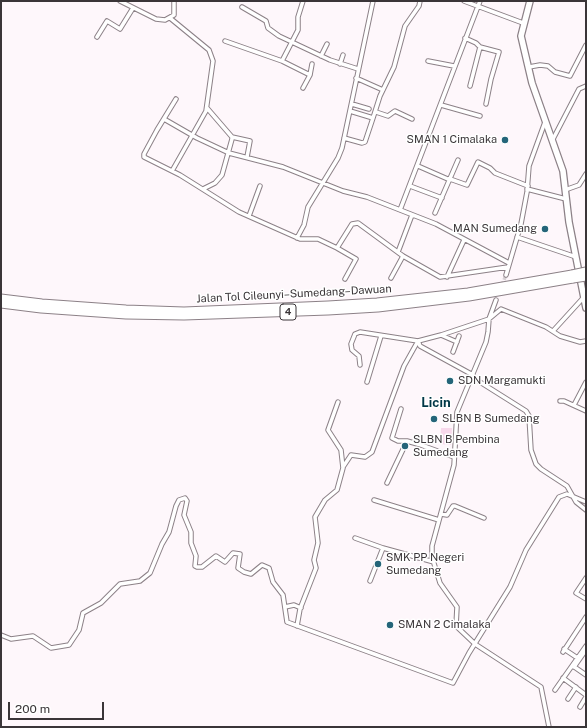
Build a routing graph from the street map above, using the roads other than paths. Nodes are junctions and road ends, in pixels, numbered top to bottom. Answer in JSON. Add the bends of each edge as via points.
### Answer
{"nodes":[{"id":1,"x":120,"y":1,"type":"edge"},
{"id":2,"x":174,"y":1,"type":"edge"},
{"id":3,"x":303,"y":1,"type":"edge"},
{"id":4,"x":373,"y":1,"type":"edge"},
{"id":5,"x":420,"y":1,"type":"edge"},
{"id":6,"x":464,"y":1,"type":"edge"},
{"id":7,"x":480,"y":1,"type":"edge"},
{"id":8,"x":530,"y":1,"type":"edge"},
{"id":9,"x":477,"y":6,"type":"junction"},
{"id":10,"x":242,"y":7,"type":"dead end"},
{"id":11,"x":133,"y":8,"type":"junction"},
{"id":12,"x":170,"y":18,"type":"junction"},
{"id":13,"x":523,"y":23,"type":"junction"},
{"id":14,"x":97,"y":37,"type":"dead end"},
{"id":15,"x":465,"y":38,"type":"junction"},
{"id":16,"x":225,"y":41,"type":"dead end"},
{"id":17,"x":291,"y":42,"type":"junction"},
{"id":18,"x":327,"y":44,"type":"dead end"},
{"id":19,"x":586,"y":45,"type":"edge"},
{"id":20,"x":480,"y":47,"type":"junction"},
{"id":21,"x":343,"y":55,"type":"dead end"},
{"id":22,"x":321,"y":56,"type":"junction"},
{"id":23,"x":282,"y":61,"type":"junction"},
{"id":24,"x":428,"y":61,"type":"dead end"},
{"id":25,"x":312,"y":64,"type":"dead end"},
{"id":26,"x":340,"y":64,"type":"junction"},
{"id":27,"x":454,"y":66,"type":"junction"},
{"id":28,"x":528,"y":67,"type":"junction"},
{"id":29,"x":358,"y":69,"type":"junction"},
{"id":30,"x":310,"y":75,"type":"junction"},
{"id":31,"x":356,"y":78,"type":"junction"},
{"id":32,"x":470,"y":86,"type":"dead end"},
{"id":33,"x":586,"y":86,"type":"edge"},
{"id":34,"x":303,"y":88,"type":"dead end"},
{"id":35,"x":383,"y":90,"type":"junction"},
{"id":36,"x":176,"y":99,"type":"dead end"},
{"id":37,"x":352,"y":104,"type":"junction"},
{"id":38,"x":486,"y":104,"type":"dead end"},
{"id":39,"x":441,"y":105,"type":"junction"},
{"id":40,"x":206,"y":108,"type":"junction"},
{"id":41,"x":369,"y":109,"type":"dead end"},
{"id":42,"x":350,"y":111,"type":"junction"},
{"id":43,"x":376,"y":112,"type":"junction"},
{"id":44,"x":480,"y":116,"type":"dead end"},
{"id":45,"x":373,"y":118,"type":"junction"},
{"id":46,"x":164,"y":119,"type":"junction"},
{"id":47,"x":412,"y":119,"type":"dead end"},
{"id":48,"x":545,"y":122,"type":"junction"},
{"id":49,"x":192,"y":135,"type":"junction"},
{"id":50,"x":232,"y":137,"type":"junction"},
{"id":51,"x":344,"y":138,"type":"junction"},
{"id":52,"x":552,"y":142,"type":"junction"},
{"id":53,"x":229,"y":153,"type":"junction"},
{"id":54,"x":247,"y":157,"type":"junction"},
{"id":55,"x":458,"y":160,"type":"dead end"},
{"id":56,"x":418,"y":166,"type":"junction"},
{"id":57,"x":172,"y":171,"type":"junction"},
{"id":58,"x":586,"y":174,"type":"edge"},
{"id":59,"x":450,"y":179,"type":"junction"},
{"id":60,"x":323,"y":183,"type":"junction"},
{"id":61,"x":260,"y":186,"type":"dead end"},
{"id":62,"x":410,"y":186,"type":"junction"},
{"id":63,"x":528,"y":187,"type":"junction"},
{"id":64,"x":203,"y":189,"type":"junction"},
{"id":65,"x":565,"y":190,"type":"junction"},
{"id":66,"x":442,"y":198,"type":"junction"},
{"id":67,"x":566,"y":199,"type":"junction"},
{"id":68,"x":400,"y":210,"type":"junction"},
{"id":69,"x":435,"y":213,"type":"dead end"},
{"id":70,"x":412,"y":215,"type":"junction"},
{"id":71,"x":249,"y":216,"type":"junction"},
{"id":72,"x":517,"y":237,"type":"junction"},
{"id":73,"x":297,"y":238,"type":"junction"},
{"id":74,"x":464,"y":240,"type":"junction"},
{"id":75,"x":336,"y":248,"type":"junction"},
{"id":76,"x":398,"y":252,"type":"junction"},
{"id":77,"x":403,"y":256,"type":"junction"},
{"id":78,"x":576,"y":257,"type":"junction"},
{"id":79,"x":508,"y":265,"type":"junction"},
{"id":80,"x":586,"y":271,"type":"edge"},
{"id":81,"x":506,"y":275,"type":"tunnel mouth"},
{"id":82,"x":572,"y":276,"type":"junction"},
{"id":83,"x":447,"y":277,"type":"junction"},
{"id":84,"x":586,"y":277,"type":"edge"},
{"id":85,"x":391,"y":278,"type":"dead end"},
{"id":86,"x":345,"y":279,"type":"dead end"},
{"id":87,"x":584,"y":296,"type":"junction"},
{"id":88,"x":1,"y":298,"type":"edge"},
{"id":89,"x":496,"y":300,"type":"dead end"},
{"id":90,"x":1,"y":304,"type":"edge"},
{"id":91,"x":586,"y":308,"type":"edge"},
{"id":92,"x":488,"y":319,"type":"junction"},
{"id":93,"x":553,"y":332,"type":"junction"},
{"id":94,"x":442,"y":335,"type":"junction"},
{"id":95,"x":381,"y":336,"type":"junction"},
{"id":96,"x":459,"y":336,"type":"dead end"},
{"id":97,"x":418,"y":341,"type":"junction"},
{"id":98,"x":586,"y":341,"type":"edge"},
{"id":99,"x":457,"y":342,"type":"junction"},
{"id":100,"x":453,"y":352,"type":"dead end"},
{"id":101,"x":360,"y":365,"type":"dead end"},
{"id":102,"x":473,"y":376,"type":"junction"},
{"id":103,"x":367,"y":382,"type":"dead end"},
{"id":104,"x":586,"y":382,"type":"edge"},
{"id":105,"x":560,"y":401,"type":"dead end"},
{"id":106,"x":338,"y":402,"type":"dead end"},
{"id":107,"x":574,"y":405,"type":"junction"},
{"id":108,"x":401,"y":409,"type":"dead end"},
{"id":109,"x":586,"y":411,"type":"edge"},
{"id":110,"x":407,"y":441,"type":"junction"},
{"id":111,"x":454,"y":457,"type":"junction"},
{"id":112,"x":343,"y":468,"type":"junction"},
{"id":113,"x":387,"y":483,"type":"dead end"},
{"id":114,"x":572,"y":495,"type":"junction"},
{"id":115,"x":374,"y":500,"type":"dead end"},
{"id":116,"x":586,"y":502,"type":"edge"},
{"id":117,"x":586,"y":510,"type":"edge"},
{"id":118,"x":441,"y":514,"type":"junction"},
{"id":119,"x":484,"y":518,"type":"dead end"},
{"id":120,"x":439,"y":520,"type":"junction"},
{"id":121,"x":356,"y":538,"type":"dead end"},
{"id":122,"x":383,"y":548,"type":"junction"},
{"id":123,"x":434,"y":562,"type":"junction"},
{"id":124,"x":586,"y":579,"type":"edge"},
{"id":125,"x":370,"y":581,"type":"dead end"},
{"id":126,"x":586,"y":599,"type":"edge"},
{"id":127,"x":285,"y":607,"type":"junction"},
{"id":128,"x":301,"y":608,"type":"junction"},
{"id":129,"x":586,"y":618,"type":"edge"},
{"id":130,"x":297,"y":626,"type":"junction"},
{"id":131,"x":1,"y":635,"type":"edge"},
{"id":132,"x":475,"y":644,"type":"junction"},
{"id":133,"x":586,"y":646,"type":"edge"},
{"id":134,"x":586,"y":650,"type":"edge"},
{"id":135,"x":583,"y":656,"type":"edge"},
{"id":136,"x":578,"y":660,"type":"junction"},
{"id":137,"x":573,"y":666,"type":"junction"},
{"id":138,"x":586,"y":675,"type":"edge"},
{"id":139,"x":563,"y":678,"type":"junction"},
{"id":140,"x":576,"y":688,"type":"junction"},
{"id":141,"x":555,"y":690,"type":"dead end"},
{"id":142,"x":586,"y":696,"type":"edge"},
{"id":143,"x":568,"y":699,"type":"dead end"},
{"id":144,"x":580,"y":707,"type":"dead end"},
{"id":145,"x":549,"y":727,"type":"edge"}],
"edges":[{"from":1,"to":11,"type":"street"},
{"from":2,"to":12,"type":"street","via":[[175,14]]},
{"from":3,"to":17,"type":"street","via":[[298,30]]},
{"from":4,"to":29,"type":"street"},
{"from":5,"to":35,"type":"street","via":[[405,26],[394,67]]},
{"from":6,"to":9,"type":"street"},
{"from":7,"to":9,"type":"street"},
{"from":8,"to":13,"type":"street"},
{"from":9,"to":13,"type":"street"},
{"from":9,"to":15,"type":"street"},
{"from":10,"to":17,"type":"street","via":[[267,22],[268,29]]},
{"from":11,"to":12,"type":"street","via":[[156,19]]},
{"from":11,"to":14,"type":"street","via":[[120,29],[107,21]]},
{"from":12,"to":40,"type":"street","via":[[211,53],[213,61]]},
{"from":13,"to":28,"type":"street","via":[[521,36]]},
{"from":15,"to":20,"type":"street"},
{"from":15,"to":27,"type":"street"},
{"from":16,"to":23,"type":"street"},
{"from":17,"to":22,"type":"street"},
{"from":17,"to":23,"type":"street"},
{"from":18,"to":22,"type":"street"},
{"from":19,"to":28,"type":"street","via":[[571,75],[555,72],[548,66]]},
{"from":20,"to":32,"type":"street"},
{"from":20,"to":38,"type":"street","via":[[499,52]]},
{"from":21,"to":26,"type":"street"},
{"from":22,"to":26,"type":"street"},
{"from":23,"to":30,"type":"street"},
{"from":24,"to":27,"type":"street"},
{"from":25,"to":30,"type":"street"},
{"from":26,"to":29,"type":"street"},
{"from":27,"to":39,"type":"street"},
{"from":28,"to":48,"type":"street"},
{"from":29,"to":31,"type":"street"},
{"from":30,"to":34,"type":"street"},
{"from":31,"to":35,"type":"street"},
{"from":31,"to":37,"type":"street"},
{"from":33,"to":52,"type":"street","via":[[579,89]]},
{"from":35,"to":43,"type":"street"},
{"from":36,"to":46,"type":"street"},
{"from":37,"to":41,"type":"street"},
{"from":37,"to":42,"type":"street"},
{"from":39,"to":44,"type":"street"},
{"from":39,"to":56,"type":"street"},
{"from":40,"to":49,"type":"street"},
{"from":40,"to":50,"type":"street"},
{"from":42,"to":45,"type":"street"},
{"from":42,"to":51,"type":"street"},
{"from":43,"to":45,"type":"street"},
{"from":43,"to":47,"type":"street","via":[[388,116],[395,111]]},
{"from":45,"to":51,"type":"street","via":[[365,142]]},
{"from":46,"to":49,"type":"street"},
{"from":46,"to":57,"type":"street","via":[[144,156]]},
{"from":48,"to":52,"type":"street"},
{"from":48,"to":63,"type":"street","via":[[529,166]]},
{"from":49,"to":53,"type":"street"},
{"from":49,"to":57,"type":"street"},
{"from":50,"to":53,"type":"street"},
{"from":50,"to":54,"type":"street","via":[[250,141]]},
{"from":51,"to":60,"type":"street","via":[[338,158]]},
{"from":52,"to":65,"type":"street","via":[[563,171]]},
{"from":53,"to":54,"type":"street"},
{"from":53,"to":64,"type":"street","via":[[220,177]]},
{"from":54,"to":60,"type":"street","via":[[283,167]]},
{"from":55,"to":59,"type":"street"},
{"from":56,"to":59,"type":"street"},
{"from":56,"to":62,"type":"street"},
{"from":57,"to":64,"type":"street"},
{"from":58,"to":65,"type":"street","via":[[578,185]]},
{"from":59,"to":63,"type":"street","via":[[467,185],[478,162],[495,173]]},
{"from":59,"to":66,"type":"street"},
{"from":60,"to":68,"type":"street"},
{"from":60,"to":73,"type":"street","via":[[308,207],[304,225]]},
{"from":61,"to":71,"type":"street"},
{"from":62,"to":66,"type":"street"},
{"from":62,"to":68,"type":"street"},
{"from":63,"to":67,"type":"street"},
{"from":63,"to":72,"type":"street"},
{"from":64,"to":71,"type":"street","via":[[226,205]]},
{"from":65,"to":67,"type":"street"},
{"from":66,"to":69,"type":"street"},
{"from":67,"to":78,"type":"street"},
{"from":68,"to":70,"type":"street"},
{"from":70,"to":74,"type":"street","via":[[444,228]]},
{"from":70,"to":76,"type":"street"},
{"from":71,"to":73,"type":"street"},
{"from":72,"to":78,"type":"street"},
{"from":72,"to":79,"type":"street"},
{"from":73,"to":75,"type":"street","via":[[318,239]]},
{"from":74,"to":79,"type":"street"},
{"from":74,"to":83,"type":"street"},
{"from":75,"to":76,"type":"street","via":[[352,224],[356,223]]},
{"from":75,"to":86,"type":"street","via":[[356,259]]},
{"from":76,"to":77,"type":"street"},
{"from":77,"to":83,"type":"street","via":[[435,276]]},
{"from":77,"to":85,"type":"street"},
{"from":78,"to":87,"type":"street"},
{"from":79,"to":81,"type":"street"},
{"from":79,"to":83,"type":"street"},
{"from":80,"to":82,"type":"highway","name":"Jalan Tol Cileunyi–Sumedang–Dawuan","number":"4","bridge":true},
{"from":82,"to":84,"type":"highway","name":"Jalan Tol Cileunyi–Sumedang–Dawuan","number":"4","bridge":true},
{"from":82,"to":88,"type":"highway","name":"Jalan Tol Cileunyi–Sumedang–Dawuan","number":"4","via":[[468,292],[377,302],[184,311],[49,304]]},
{"from":82,"to":90,"type":"highway","name":"Jalan Tol Cileunyi–Sumedang–Dawuan","number":"4","via":[[469,297],[328,311],[184,316],[80,312]]},
{"from":87,"to":91,"type":"street"},
{"from":87,"to":93,"type":"street"},
{"from":89,"to":92,"type":"street"},
{"from":92,"to":93,"type":"street","via":[[501,310]]},
{"from":92,"to":94,"type":"street"},
{"from":92,"to":102,"type":"street","via":[[488,333]]},
{"from":93,"to":98,"type":"street","via":[[570,340]]},
{"from":94,"to":97,"type":"street"},
{"from":94,"to":99,"type":"street"},
{"from":95,"to":97,"type":"street"},
{"from":95,"to":101,"type":"street","via":[[360,332],[353,336],[351,346],[359,356]]},
{"from":95,"to":103,"type":"street"},
{"from":96,"to":99,"type":"street"},
{"from":97,"to":102,"type":"street","via":[[420,346]]},
{"from":97,"to":112,"type":"street","via":[[404,366],[372,452],[365,457],[351,455]]},
{"from":99,"to":100,"type":"street"},
{"from":102,"to":111,"type":"street","via":[[457,412]]},
{"from":102,"to":114,"type":"street","via":[[528,413],[531,450],[536,464],[563,483]]},
{"from":104,"to":107,"type":"street"},
{"from":105,"to":107,"type":"street","via":[[564,400]]},
{"from":106,"to":112,"type":"street","via":[[328,430],[341,450]]},
{"from":107,"to":109,"type":"street"},
{"from":108,"to":110,"type":"street","via":[[391,436],[398,441]]},
{"from":110,"to":111,"type":"street"},
{"from":110,"to":113,"type":"street"},
{"from":111,"to":118,"type":"street"},
{"from":112,"to":128,"type":"street","via":[[337,490],[325,500],[315,518],[318,543],[314,560],[316,568]]},
{"from":114,"to":116,"type":"street"},
{"from":114,"to":117,"type":"street"},
{"from":114,"to":132,"type":"street","via":[[563,494],[559,497],[524,555],[510,587]]},
{"from":115,"to":120,"type":"street"},
{"from":118,"to":119,"type":"street","via":[[447,515],[453,506],[456,506]]},
{"from":118,"to":120,"type":"street"},
{"from":120,"to":123,"type":"street","via":[[432,546]]},
{"from":121,"to":122,"type":"street"},
{"from":122,"to":123,"type":"street"},
{"from":122,"to":125,"type":"street"},
{"from":123,"to":132,"type":"street","via":[[440,583],[457,607],[456,626]]},
{"from":124,"to":126,"type":"street","via":[[576,593]]},
{"from":127,"to":128,"type":"street","via":[[296,605]]},
{"from":127,"to":130,"type":"street","via":[[286,621]]},
{"from":127,"to":131,"type":"street","via":[[283,595],[271,579],[269,568],[262,565],[253,573],[244,572],[238,568],[240,554],[233,553],[225,562],[216,556],[202,567],[196,567],[191,532],[184,515],[188,500],[182,498],[176,506],[171,526],[150,573],[140,581],[120,584],[101,603],[83,613],[79,630],[68,645],[51,648],[33,636],[11,639]]},
{"from":128,"to":130,"type":"street"},
{"from":129,"to":136,"type":"street","via":[[564,651]]},
{"from":130,"to":132,"type":"street","via":[[453,683]]},
{"from":132,"to":145,"type":"street","via":[[541,687]]},
{"from":133,"to":135,"type":"street"},
{"from":134,"to":135,"type":"street"},
{"from":135,"to":136,"type":"street"},
{"from":136,"to":137,"type":"street"},
{"from":137,"to":138,"type":"street"},
{"from":137,"to":139,"type":"street"},
{"from":139,"to":140,"type":"street"},
{"from":139,"to":141,"type":"street"},
{"from":140,"to":142,"type":"street"},
{"from":140,"to":143,"type":"street"},
{"from":142,"to":144,"type":"street"}]}
